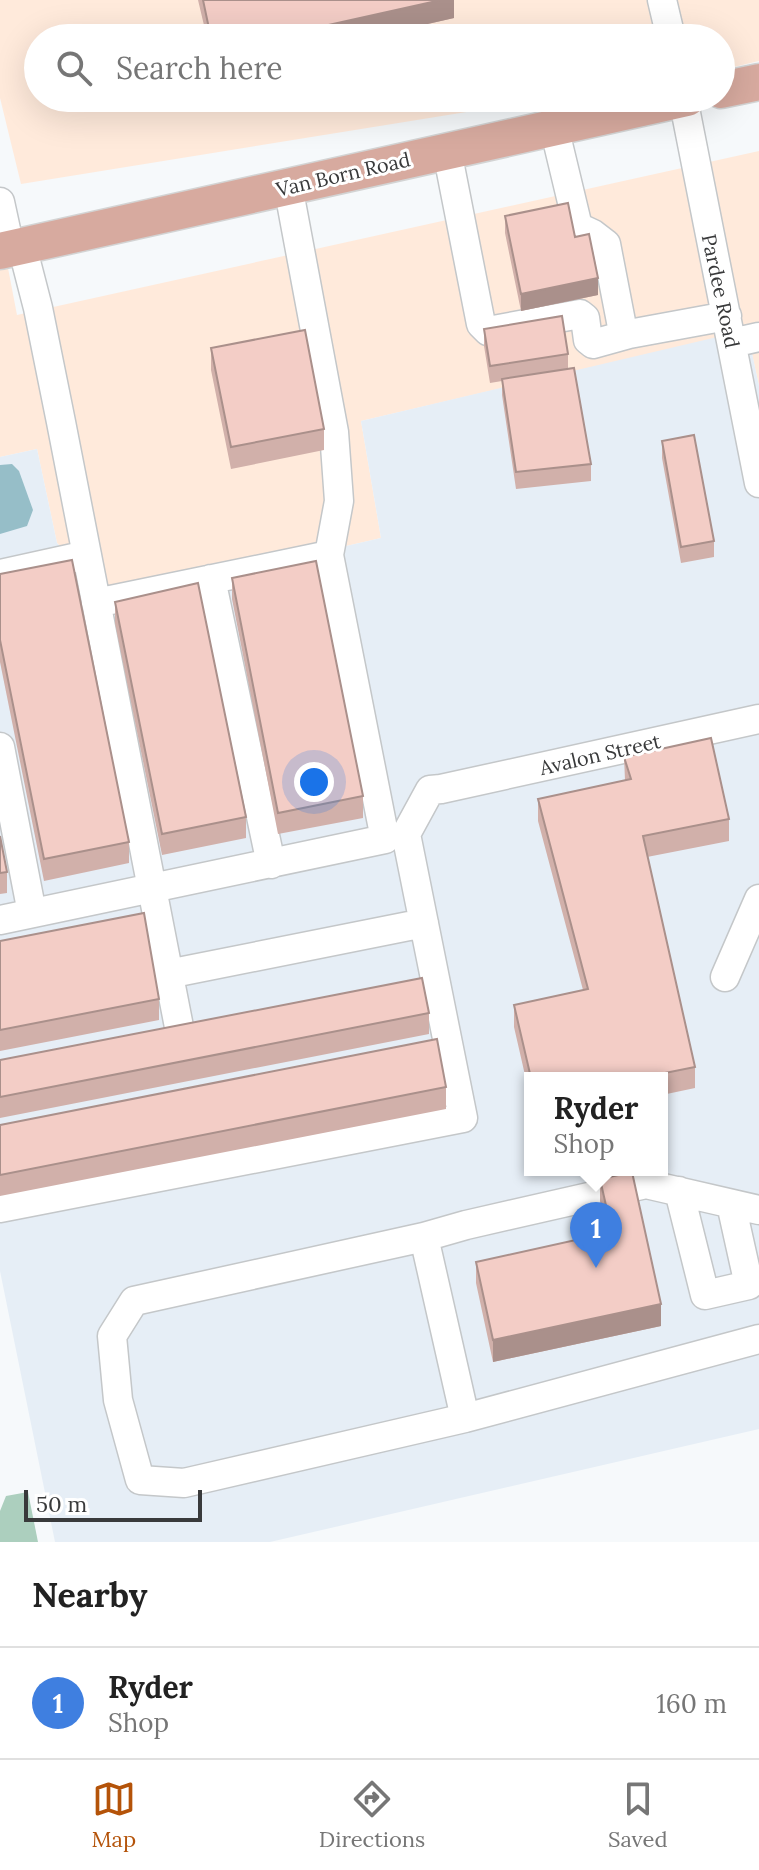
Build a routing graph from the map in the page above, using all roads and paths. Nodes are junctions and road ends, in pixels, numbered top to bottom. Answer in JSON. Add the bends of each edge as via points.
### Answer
{"nodes":[{"id":1,"x":662,"y":0,"type":"edge"},
{"id":2,"x":668,"y":24,"type":"edge"},
{"id":3,"x":759,"y":82,"type":"edge"},
{"id":4,"x":735,"y":87,"type":"edge"},
{"id":5,"x":621,"y":112,"type":"edge"},
{"id":6,"x":687,"y":112,"type":"edge"},
{"id":7,"x":554,"y":127,"type":"junction"},
{"id":8,"x":447,"y":151,"type":"junction"},
{"id":9,"x":288,"y":186,"type":"junction"},
{"id":10,"x":0,"y":202,"type":"edge"},
{"id":11,"x":11,"y":248,"type":"edge"},
{"id":12,"x":739,"y":332,"type":"edge"},
{"id":13,"x":629,"y":334,"type":"junction"},
{"id":14,"x":759,"y":483,"type":"edge"},
{"id":15,"x":87,"y":555,"type":"junction"},
{"id":16,"x":329,"y":555,"type":"junction"},
{"id":17,"x":0,"y":574,"type":"edge"},
{"id":18,"x":211,"y":579,"type":"junction"},
{"id":19,"x":96,"y":603,"type":"junction"},
{"id":20,"x":759,"y":719,"type":"edge"},
{"id":21,"x":0,"y":747,"type":"edge"},
{"id":22,"x":271,"y":864,"type":"junction"},
{"id":23,"x":152,"y":889,"type":"junction"},
{"id":24,"x":759,"y":899,"type":"edge"},
{"id":25,"x":32,"y":913,"type":"junction"},
{"id":26,"x":0,"y":920,"type":"edge"},
{"id":27,"x":424,"y":923,"type":"junction"},
{"id":28,"x":168,"y":974,"type":"junction"},
{"id":29,"x":725,"y":977,"type":"dead end"},
{"id":30,"x":435,"y":981,"type":"junction"},
{"id":31,"x":405,"y":987,"type":"edge"},
{"id":32,"x":210,"y":1026,"type":"edge"},
{"id":33,"x":180,"y":1032,"type":"junction"},
{"id":34,"x":150,"y":1037,"type":"edge"},
{"id":35,"x":679,"y":1191,"type":"junction"},
{"id":36,"x":731,"y":1204,"type":"junction"},
{"id":37,"x":0,"y":1208,"type":"edge"},
{"id":38,"x":759,"y":1210,"type":"edge"},
{"id":39,"x":424,"y":1237,"type":"junction"},
{"id":40,"x":759,"y":1339,"type":"edge"},
{"id":41,"x":465,"y":1418,"type":"junction"}],
"edges":[{"from":1,"to":2,"type":"street"},
{"from":3,"to":4,"type":"main road"},
{"from":5,"to":7,"type":"main road","name":"Van Born Road"},
{"from":6,"to":12,"type":"street","name":"Pardee Road"},
{"from":7,"to":8,"type":"main road","name":"Van Born Road"},
{"from":7,"to":13,"type":"street","via":[[578,227],[606,244],[623,332]]},
{"from":8,"to":9,"type":"main road","name":"Van Born Road"},
{"from":8,"to":13,"type":"street","via":[[481,324],[488,331],[580,314],[593,344]]},
{"from":9,"to":11,"type":"main road","name":"Van Born Road"},
{"from":9,"to":16,"type":"street","via":[[334,432],[339,501]]},
{"from":10,"to":11,"type":"street"},
{"from":11,"to":15,"type":"street","via":[[41,322]]},
{"from":12,"to":13,"type":"street"},
{"from":12,"to":14,"type":"street","name":"Pardee Road"},
{"from":15,"to":17,"type":"street"},
{"from":15,"to":19,"type":"street"},
{"from":16,"to":18,"type":"street"},
{"from":16,"to":22,"type":"street","via":[[385,839]]},
{"from":18,"to":19,"type":"street"},
{"from":18,"to":22,"type":"street"},
{"from":19,"to":23,"type":"street"},
{"from":20,"to":27,"type":"street","name":"Avalon Street","via":[[430,790],[406,834]]},
{"from":21,"to":25,"type":"street"},
{"from":22,"to":23,"type":"street"},
{"from":23,"to":25,"type":"street"},
{"from":23,"to":28,"type":"street"},
{"from":24,"to":29,"type":"street"},
{"from":25,"to":26,"type":"street"},
{"from":27,"to":28,"type":"street"},
{"from":27,"to":30,"type":"street"},
{"from":28,"to":33,"type":"street"},
{"from":30,"to":31,"type":"street"},
{"from":30,"to":37,"type":"street","via":[[463,1118]]},
{"from":32,"to":33,"type":"street"},
{"from":33,"to":34,"type":"street"},
{"from":35,"to":36,"type":"street"},
{"from":35,"to":36,"type":"street","via":[[705,1295],[749,1285]]},
{"from":35,"to":39,"type":"street","via":[[646,1184]]},
{"from":36,"to":38,"type":"street"},
{"from":39,"to":41,"type":"street"},
{"from":39,"to":41,"type":"street","via":[[134,1301],[112,1336],[118,1400],[140,1480],[184,1483]]},
{"from":40,"to":41,"type":"street"}]}
